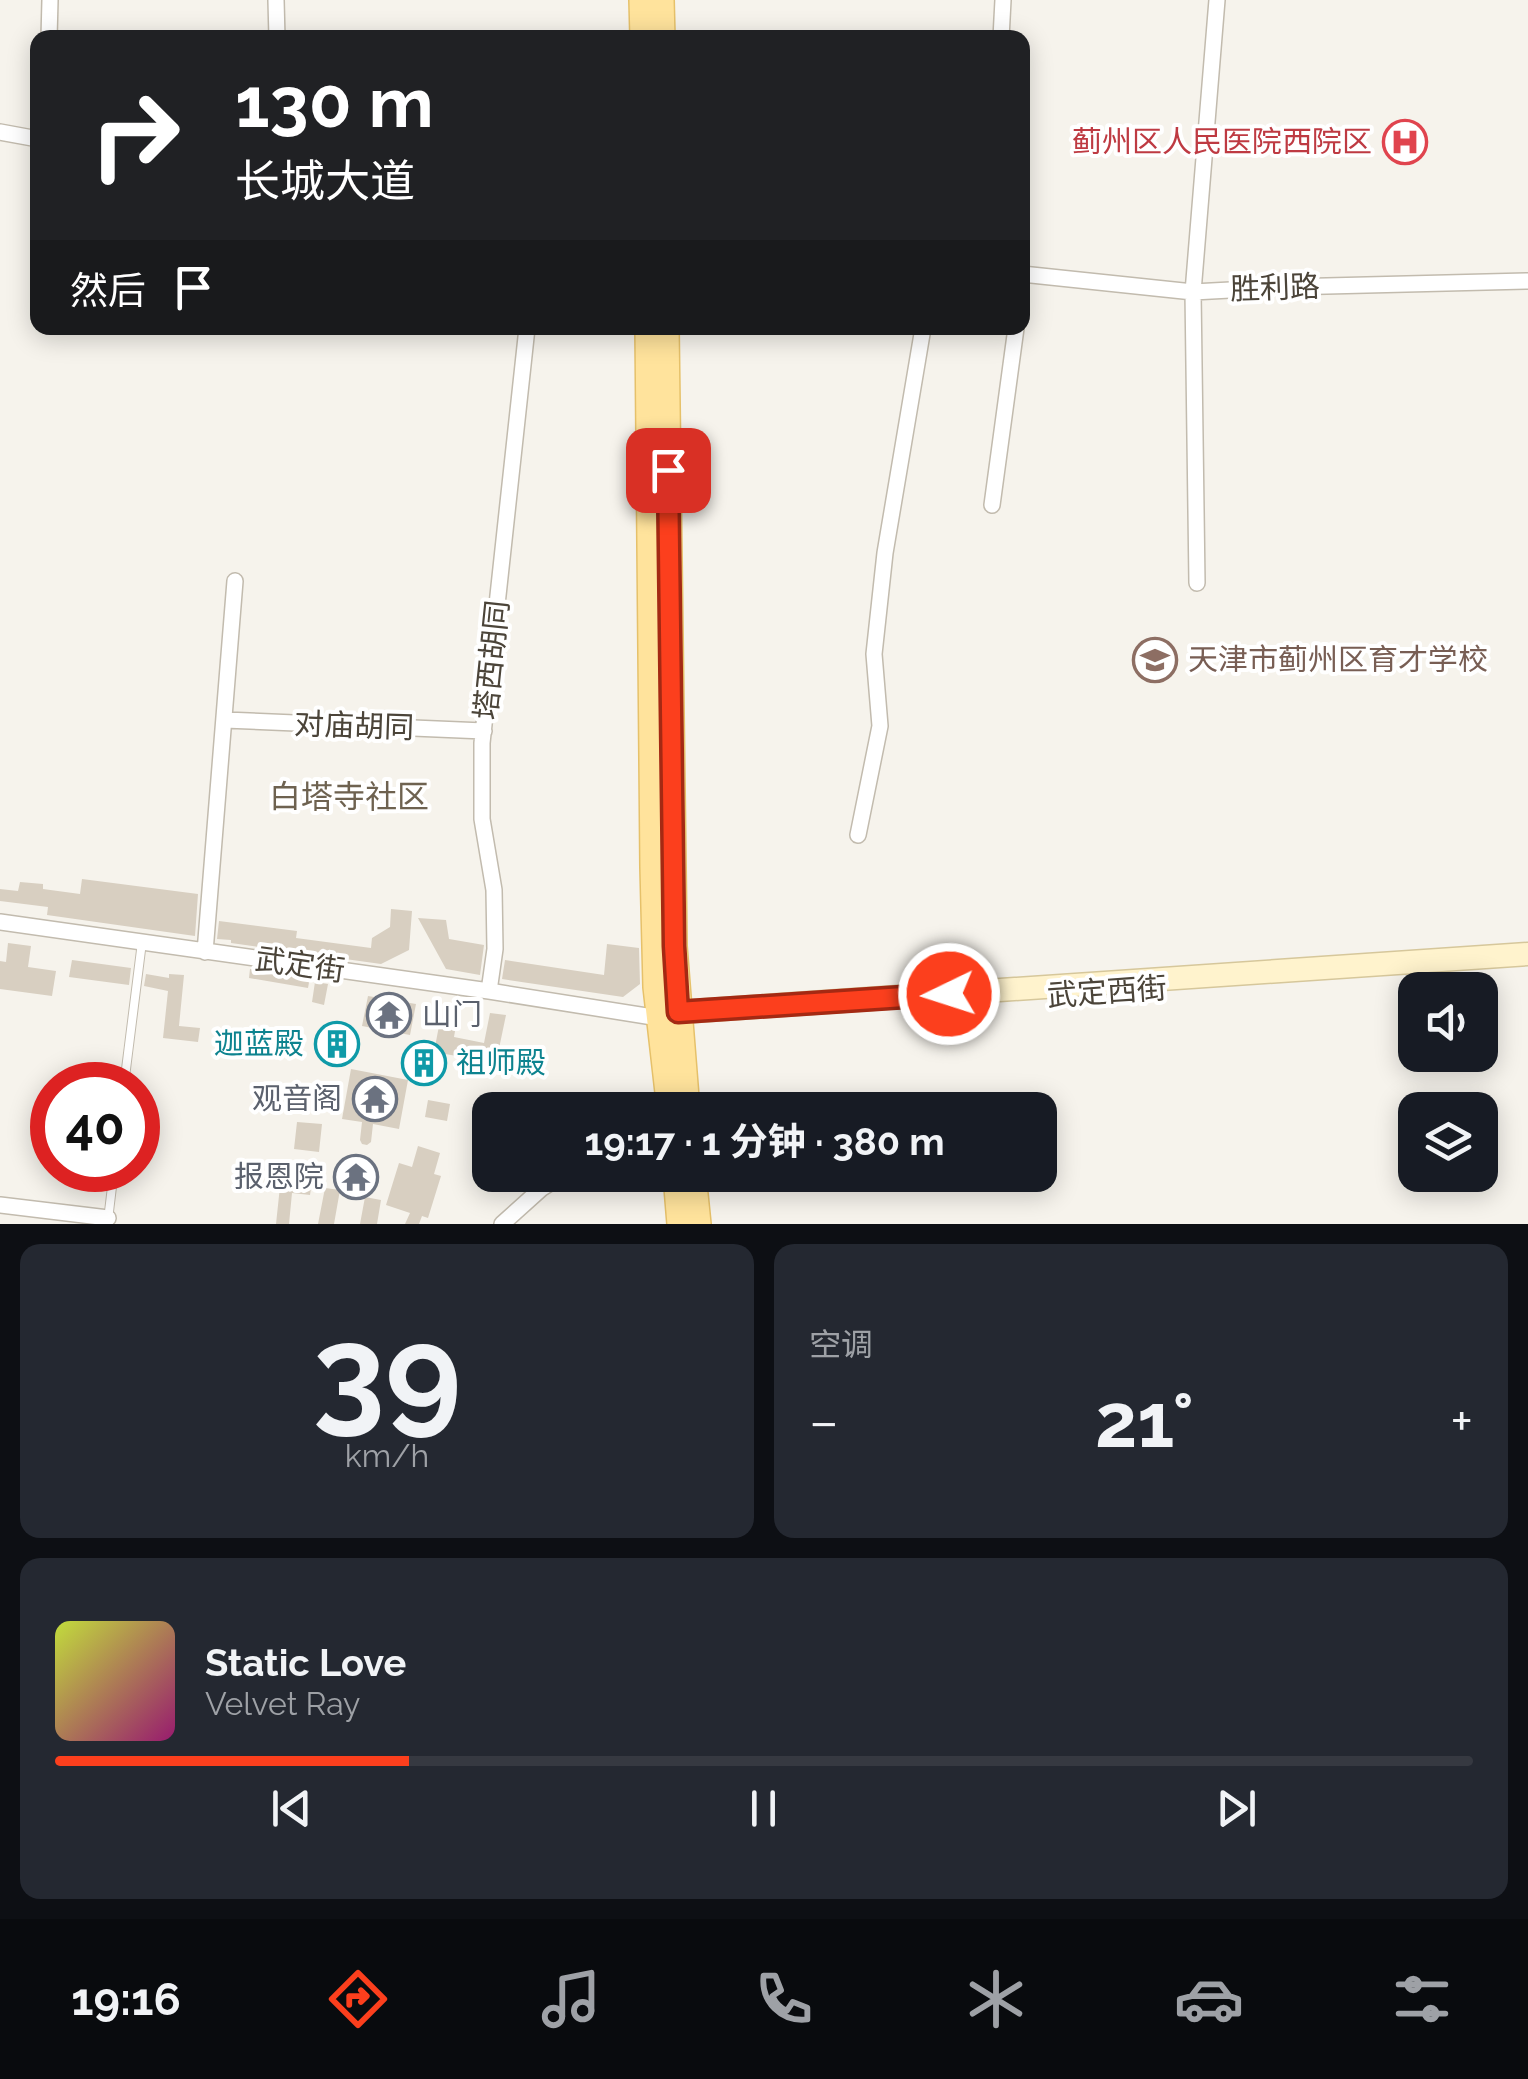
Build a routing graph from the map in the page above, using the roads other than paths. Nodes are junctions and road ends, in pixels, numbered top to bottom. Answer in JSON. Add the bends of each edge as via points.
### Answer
{"nodes":[{"id":1,"x":50,"y":0,"type":"edge"},
{"id":2,"x":276,"y":0,"type":"edge"},
{"id":3,"x":642,"y":0,"type":"edge"},
{"id":4,"x":661,"y":0,"type":"edge"},
{"id":5,"x":1003,"y":0,"type":"edge"},
{"id":6,"x":1218,"y":0,"type":"edge"},
{"id":7,"x":49,"y":30,"type":"edge"},
{"id":8,"x":277,"y":30,"type":"edge"},
{"id":9,"x":643,"y":30,"type":"edge"},
{"id":10,"x":662,"y":30,"type":"edge"},
{"id":11,"x":1002,"y":30,"type":"edge"},
{"id":12,"x":0,"y":132,"type":"edge"},
{"id":13,"x":30,"y":138,"type":"edge"},
{"id":14,"x":1030,"y":276,"type":"edge"},
{"id":15,"x":1528,"y":281,"type":"edge"},
{"id":16,"x":1193,"y":292,"type":"junction"},
{"id":17,"x":526,"y":335,"type":"edge"},
{"id":18,"x":648,"y":335,"type":"edge"},
{"id":19,"x":666,"y":335,"type":"edge"},
{"id":20,"x":922,"y":335,"type":"edge"},
{"id":21,"x":1015,"y":335,"type":"edge"},
{"id":22,"x":992,"y":505,"type":"dead end"},
{"id":23,"x":235,"y":581,"type":"dead end"},
{"id":24,"x":1197,"y":583,"type":"dead end"},
{"id":25,"x":225,"y":720,"type":"junction"},
{"id":26,"x":484,"y":731,"type":"junction"},
{"id":27,"x":858,"y":835,"type":"dead end"},
{"id":28,"x":0,"y":922,"type":"edge"},
{"id":29,"x":142,"y":942,"type":"junction"},
{"id":30,"x":205,"y":952,"type":"junction"},
{"id":31,"x":1528,"y":958,"type":"edge"},
{"id":32,"x":489,"y":991,"type":"junction"},
{"id":33,"x":672,"y":1018,"type":"junction"},
{"id":34,"x":127,"y":1062,"type":"edge"},
{"id":35,"x":670,"y":1092,"type":"edge"},
{"id":36,"x":684,"y":1092,"type":"edge"},
{"id":37,"x":111,"y":1192,"type":"edge"},
{"id":38,"x":538,"y":1192,"type":"edge"},
{"id":39,"x":677,"y":1192,"type":"edge"},
{"id":40,"x":695,"y":1192,"type":"edge"},
{"id":41,"x":0,"y":1205,"type":"edge"},
{"id":42,"x":107,"y":1221,"type":"edge"},
{"id":43,"x":502,"y":1224,"type":"edge"},
{"id":44,"x":680,"y":1224,"type":"edge"},
{"id":45,"x":698,"y":1224,"type":"edge"}],
"edges":[{"from":1,"to":7,"type":"street"},
{"from":2,"to":8,"type":"street"},
{"from":3,"to":9,"type":"main road"},
{"from":4,"to":10,"type":"main road"},
{"from":5,"to":11,"type":"street"},
{"from":6,"to":16,"type":"street"},
{"from":12,"to":13,"type":"street"},
{"from":14,"to":16,"type":"street","name":"胜利路"},
{"from":15,"to":16,"type":"street","name":"胜利路"},
{"from":16,"to":24,"type":"street"},
{"from":17,"to":26,"type":"street","name":"塔西胡同"},
{"from":18,"to":33,"type":"main road","via":[[653,867]]},
{"from":19,"to":33,"type":"main road"},
{"from":20,"to":27,"type":"street","via":[[885,553],[874,654],[880,726]]},
{"from":21,"to":22,"type":"street"},
{"from":23,"to":25,"type":"street"},
{"from":25,"to":26,"type":"street","name":"对庙胡同"},
{"from":25,"to":30,"type":"street"},
{"from":26,"to":32,"type":"street","name":"塔西胡同","via":[[482,819],[496,949]]},
{"from":28,"to":29,"type":"street","name":"武定街"},
{"from":29,"to":30,"type":"street","name":"武定街"},
{"from":29,"to":34,"type":"lane"},
{"from":30,"to":32,"type":"street","name":"武定街"},
{"from":31,"to":33,"type":"street","name":"武定西街"},
{"from":32,"to":33,"type":"street","name":"武定街"},
{"from":33,"to":35,"type":"main road"},
{"from":33,"to":36,"type":"main road"},
{"from":37,"to":42,"type":"lane"},
{"from":38,"to":43,"type":"street"},
{"from":39,"to":44,"type":"main road"},
{"from":40,"to":45,"type":"main road"},
{"from":41,"to":42,"type":"street"}]}
